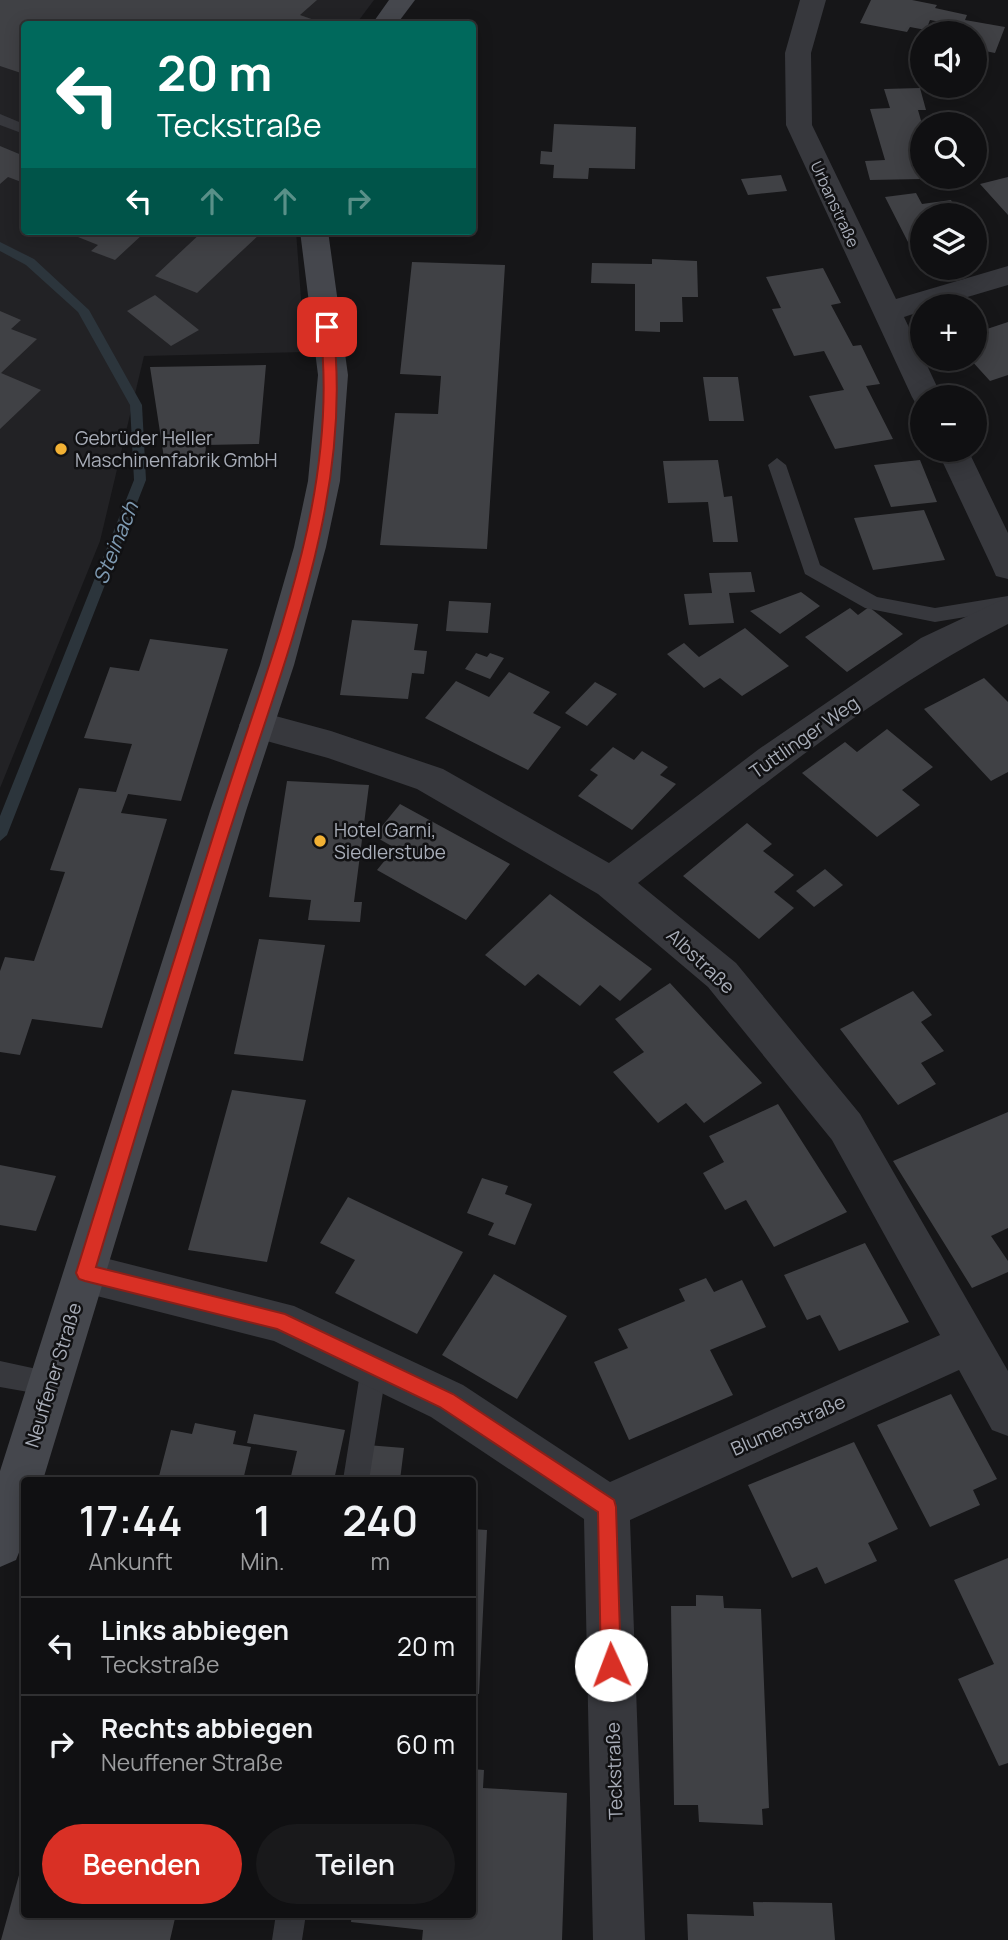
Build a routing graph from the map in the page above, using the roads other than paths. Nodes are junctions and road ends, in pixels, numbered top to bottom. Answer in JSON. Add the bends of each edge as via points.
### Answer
{"nodes":[{"id":1,"x":402,"y":0,"type":"edge"},
{"id":2,"x":813,"y":0,"type":"edge"},
{"id":3,"x":386,"y":21,"type":"edge"},
{"id":4,"x":0,"y":119,"type":"edge"},
{"id":5,"x":21,"y":128,"type":"edge"},
{"id":6,"x":315,"y":235,"type":"edge"},
{"id":7,"x":1008,"y":275,"type":"edge"},
{"id":8,"x":886,"y":312,"type":"junction"},
{"id":9,"x":921,"y":385,"type":"edge"},
{"id":10,"x":958,"y":462,"type":"edge"},
{"id":11,"x":777,"y":465,"type":"dead end"},
{"id":12,"x":1008,"y":567,"type":"edge"},
{"id":13,"x":1008,"y":603,"type":"edge"},
{"id":14,"x":1008,"y":609,"type":"edge"},
{"id":15,"x":257,"y":725,"type":"junction"},
{"id":16,"x":611,"y":883,"type":"junction"},
{"id":17,"x":85,"y":1273,"type":"junction"},
{"id":18,"x":969,"y":1343,"type":"junction"},
{"id":19,"x":374,"y":1367,"type":"junction"},
{"id":20,"x":0,"y":1374,"type":"edge"},
{"id":21,"x":51,"y":1383,"type":"junction"},
{"id":22,"x":1008,"y":1414,"type":"edge"},
{"id":23,"x":21,"y":1477,"type":"edge"},
{"id":24,"x":356,"y":1477,"type":"edge"},
{"id":25,"x":21,"y":1478,"type":"edge"},
{"id":26,"x":607,"y":1507,"type":"junction"},
{"id":27,"x":0,"y":1544,"type":"edge"},
{"id":28,"x":290,"y":1918,"type":"edge"},
{"id":29,"x":287,"y":1940,"type":"edge"},
{"id":30,"x":619,"y":1940,"type":"edge"}],
"edges":[{"from":1,"to":3,"type":"main road"},
{"from":2,"to":8,"type":"street","name":"Urbanstraße","via":[[798,53],[799,125]]},
{"from":4,"to":5,"type":"lane"},
{"from":6,"to":15,"type":"main road","name":"Neuffener Straße","via":[[333,375],[324,481],[310,547]]},
{"from":7,"to":8,"type":"street"},
{"from":8,"to":9,"type":"street","name":"Urbanstraße"},
{"from":10,"to":12,"type":"street"},
{"from":11,"to":13,"type":"lane","via":[[812,569],[872,603],[935,615]]},
{"from":14,"to":16,"type":"street","name":"Tuttlinger Weg","via":[[922,654],[772,759]]},
{"from":15,"to":16,"type":"street","name":"Albstraße","via":[[430,779]]},
{"from":15,"to":17,"type":"main road","name":"Neuffener Straße"},
{"from":16,"to":18,"type":"street","name":"Albstraße","via":[[722,975],[846,1127]]},
{"from":17,"to":19,"type":"street","via":[[279,1321]]},
{"from":17,"to":21,"type":"main road","name":"Neuffener Straße"},
{"from":18,"to":22,"type":"street","name":"Albstraße"},
{"from":18,"to":26,"type":"street","name":"Blumenstraße"},
{"from":19,"to":24,"type":"lane"},
{"from":19,"to":26,"type":"street","via":[[447,1401]]},
{"from":20,"to":21,"type":"lane"},
{"from":21,"to":23,"type":"main road","name":"Neuffener Straße"},
{"from":25,"to":27,"type":"main road","name":"Neuffener Straße"},
{"from":26,"to":30,"type":"street","name":"Teckstraße"},
{"from":28,"to":29,"type":"lane"}]}
